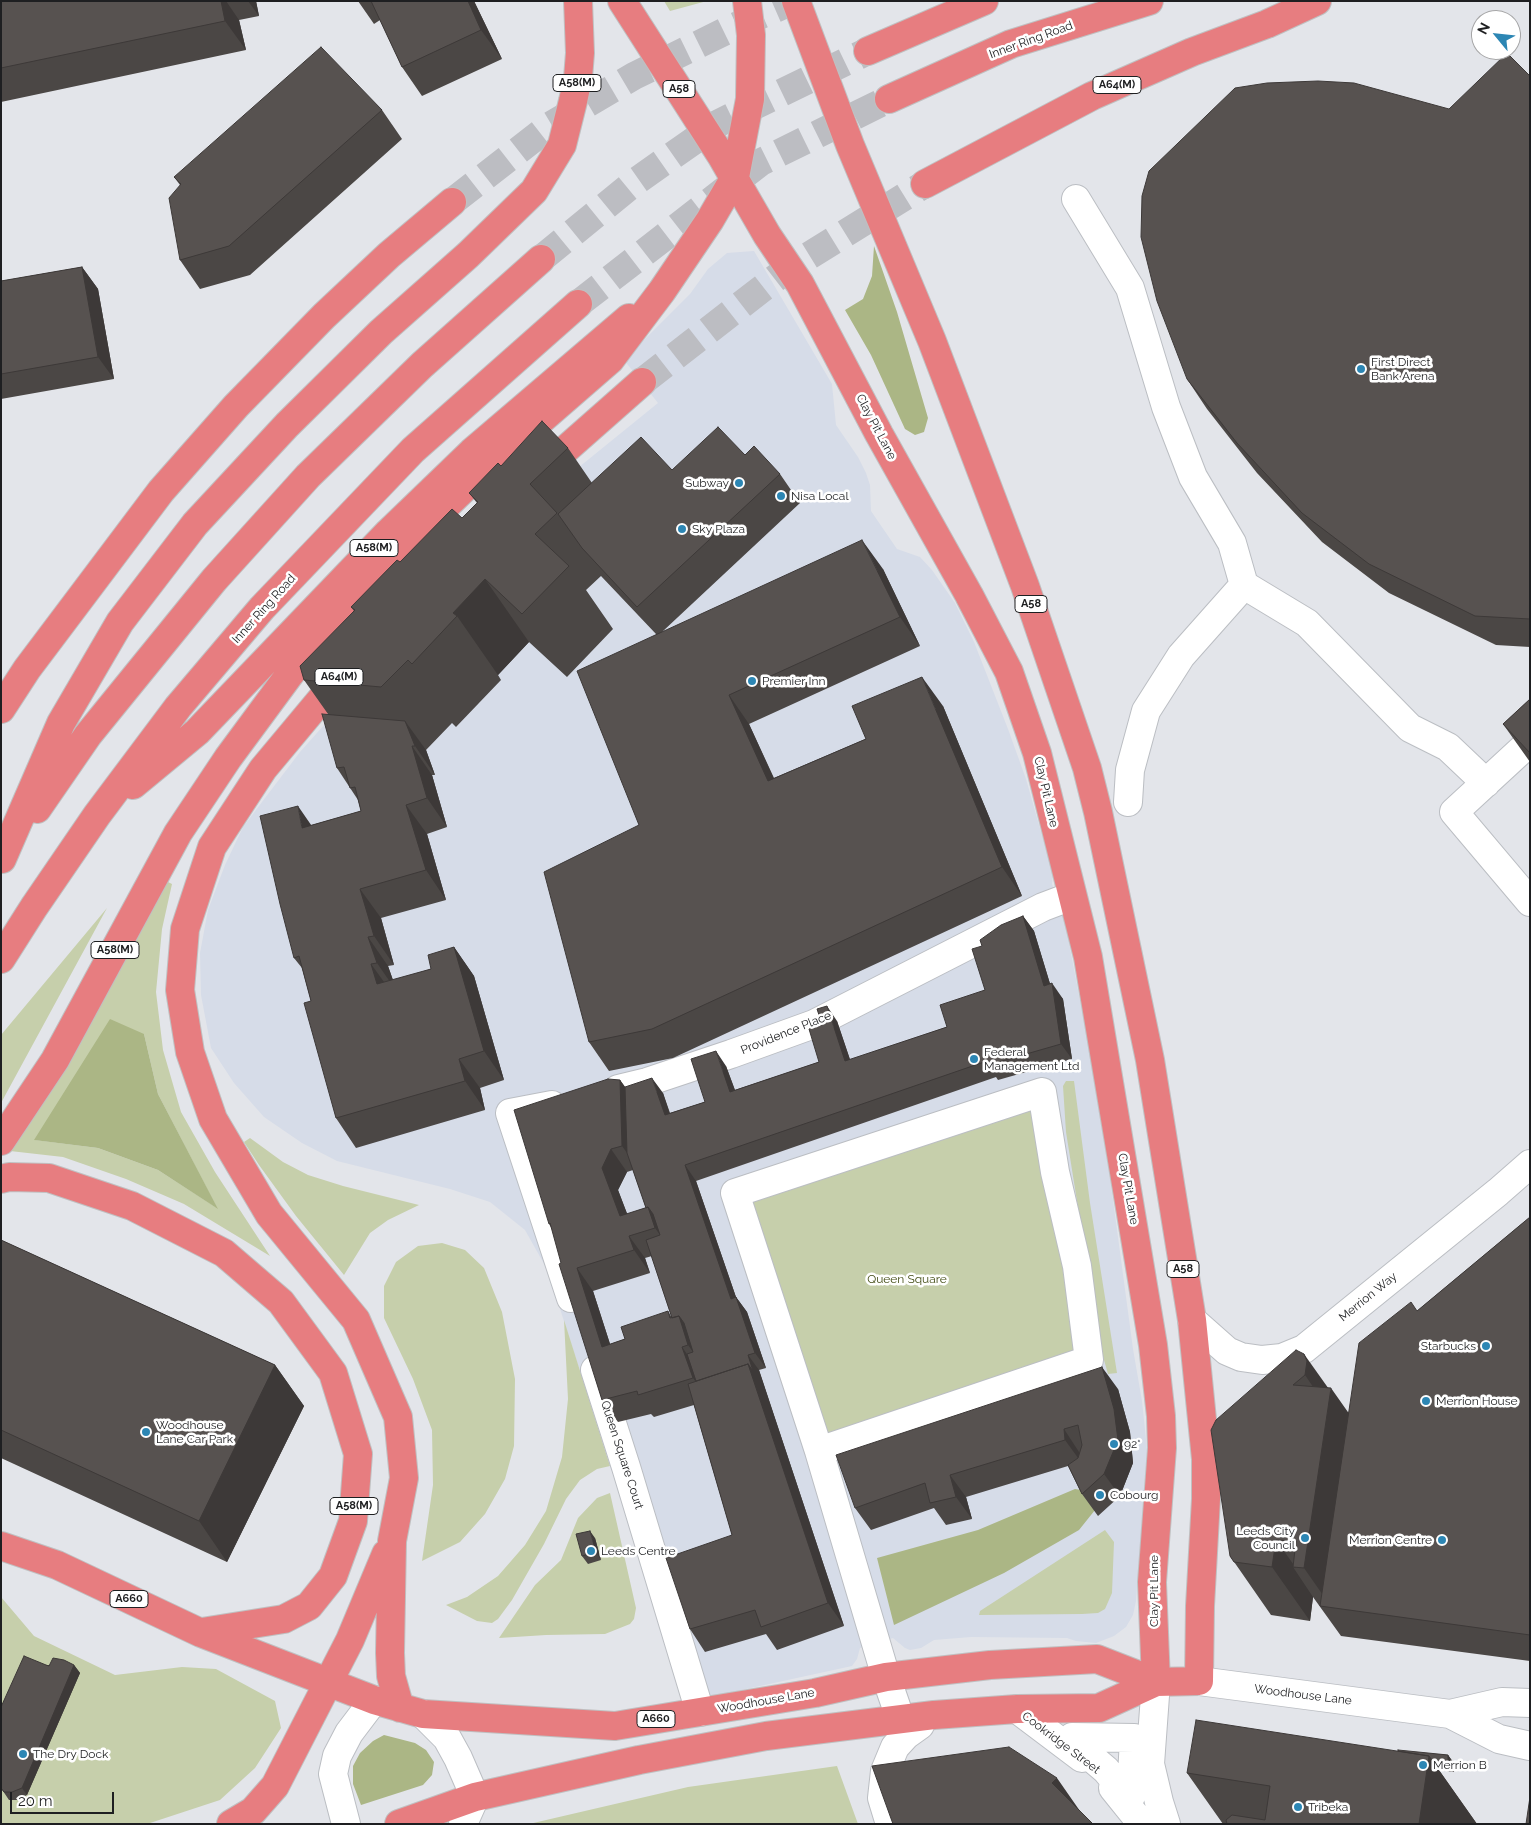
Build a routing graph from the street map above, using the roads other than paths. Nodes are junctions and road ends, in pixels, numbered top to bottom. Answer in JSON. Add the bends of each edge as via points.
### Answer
{"nodes":[{"id":1,"x":578,"y":1,"type":"edge"},
{"id":2,"x":622,"y":1,"type":"edge"},
{"id":3,"x":747,"y":1,"type":"edge"},
{"id":4,"x":796,"y":1,"type":"edge"},
{"id":5,"x":984,"y":1,"type":"edge"},
{"id":6,"x":1149,"y":1,"type":"edge"},
{"id":7,"x":1317,"y":1,"type":"edge"},
{"id":8,"x":868,"y":51,"type":"tunnel mouth"},
{"id":9,"x":889,"y":99,"type":"tunnel mouth"},
{"id":10,"x":735,"y":177,"type":"junction"},
{"id":11,"x":925,"y":184,"type":"tunnel mouth"},
{"id":12,"x":1076,"y":199,"type":"dead end"},
{"id":13,"x":452,"y":202,"type":"tunnel mouth"},
{"id":14,"x":710,"y":220,"type":"junction"},
{"id":15,"x":767,"y":235,"type":"junction"},
{"id":16,"x":541,"y":259,"type":"tunnel mouth"},
{"id":17,"x":662,"y":291,"type":"junction"},
{"id":18,"x":578,"y":304,"type":"tunnel mouth"},
{"id":19,"x":642,"y":382,"type":"tunnel mouth"},
{"id":20,"x":524,"y":485,"type":"edge"},
{"id":21,"x":1244,"y":585,"type":"junction"},
{"id":22,"x":361,"y":650,"type":"edge"},
{"id":23,"x":1,"y":709,"type":"edge"},
{"id":24,"x":1530,"y":742,"type":"edge"},
{"id":25,"x":1486,"y":783,"type":"junction"},
{"id":26,"x":1128,"y":802,"type":"dead end"},
{"id":27,"x":97,"y":815,"type":"junction"},
{"id":28,"x":2,"y":859,"type":"edge"},
{"id":29,"x":1072,"y":896,"type":"junction"},
{"id":30,"x":1530,"y":902,"type":"edge"},
{"id":31,"x":1,"y":959,"type":"edge"},
{"id":32,"x":1,"y":1141,"type":"edge"},
{"id":33,"x":1530,"y":1164,"type":"edge"},
{"id":34,"x":1,"y":1179,"type":"edge"},
{"id":35,"x":578,"y":1319,"type":"edge"},
{"id":36,"x":1192,"y":1320,"type":"junction"},
{"id":37,"x":587,"y":1347,"type":"edge"},
{"id":38,"x":819,"y":1451,"type":"junction"},
{"id":39,"x":392,"y":1541,"type":"junction"},
{"id":40,"x":1,"y":1546,"type":"edge"},
{"id":41,"x":200,"y":1633,"type":"junction"},
{"id":42,"x":886,"y":1677,"type":"junction"},
{"id":43,"x":1199,"y":1681,"type":"junction"},
{"id":44,"x":330,"y":1682,"type":"junction"},
{"id":45,"x":1156,"y":1682,"type":"junction"},
{"id":46,"x":1530,"y":1703,"type":"edge"},
{"id":47,"x":399,"y":1707,"type":"junction"},
{"id":48,"x":1016,"y":1709,"type":"junction"},
{"id":49,"x":700,"y":1712,"type":"junction"},
{"id":50,"x":1450,"y":1714,"type":"junction"},
{"id":51,"x":904,"y":1727,"type":"junction"},
{"id":52,"x":1530,"y":1746,"type":"edge"},
{"id":53,"x":474,"y":1797,"type":"junction"},
{"id":54,"x":231,"y":1824,"type":"edge"},
{"id":55,"x":346,"y":1824,"type":"edge"},
{"id":56,"x":399,"y":1824,"type":"edge"},
{"id":57,"x":463,"y":1824,"type":"edge"},
{"id":58,"x":890,"y":1824,"type":"edge"},
{"id":59,"x":1142,"y":1824,"type":"edge"},
{"id":60,"x":1166,"y":1824,"type":"edge"}],
"edges":[{"from":1,"to":28,"type":"highway","number":"A58(M)","via":[[578,78],[562,145],[534,191],[375,338],[287,425],[195,524],[120,622],[61,724]]},
{"from":2,"to":10,"type":"highway","name":"Clay Pit Lane","number":"A58"},
{"from":3,"to":10,"type":"highway","via":[[751,36],[750,99]]},
{"from":4,"to":36,"type":"highway","number":"A58","via":[[850,145],[932,341],[1025,586],[1087,768],[1150,1060]]},
{"from":5,"to":8,"type":"highway"},
{"from":6,"to":9,"type":"highway","name":"Inner Ring Road","via":[[1011,44]]},
{"from":7,"to":11,"type":"highway","number":"A64(M)","via":[[1092,96]]},
{"from":10,"to":14,"type":"highway","number":"A58(M)"},
{"from":10,"to":15,"type":"highway","name":"Clay Pit Lane","number":"A58"},
{"from":12,"to":21,"type":"street","via":[[1130,288],[1166,407],[1186,460],[1232,543]]},
{"from":13,"to":23,"type":"highway","via":[[324,316],[236,406],[160,491],[27,669]]},
{"from":14,"to":15,"type":"highway","via":[[731,216],[745,220]]},
{"from":14,"to":17,"type":"highway","number":"A58(M)"},
{"from":15,"to":29,"type":"highway","name":"Clay Pit Lane","number":"A58","via":[[800,284],[1009,672],[1037,753]]},
{"from":16,"to":28,"type":"highway","via":[[422,366],[308,476],[214,580],[88,735]]},
{"from":17,"to":27,"type":"highway","number":"A58(M)","via":[[472,452],[197,732]]},
{"from":17,"to":32,"type":"highway","number":"A58(M)","via":[[610,360],[480,473],[359,590],[290,674],[178,833],[55,1060]]},
{"from":18,"to":27,"type":"highway","name":"Inner Ring Road","via":[[413,450],[262,608],[178,707]]},
{"from":19,"to":20,"type":"highway"},
{"from":21,"to":25,"type":"street","via":[[1307,623],[1410,728],[1448,747]]},
{"from":21,"to":26,"type":"street","via":[[1181,656],[1146,711],[1130,770]]},
{"from":22,"to":39,"type":"highway","number":"A64(M)","via":[[263,769],[212,847],[184,929],[180,990],[190,1052],[213,1119],[269,1214],[356,1320],[398,1417],[404,1478]]},
{"from":24,"to":25,"type":"street"},
{"from":25,"to":30,"type":"street","via":[[1454,812]]},
{"from":27,"to":31,"type":"highway","name":"Inner Ring Road","number":"A58(M)"},
{"from":29,"to":35,"type":"street","name":"Providence Place","via":[[1035,911],[814,1024],[647,1082],[510,1113]]},
{"from":29,"to":45,"type":"highway","name":"Clay Pit Lane","number":"A58","via":[[1088,957],[1110,1085],[1153,1345],[1161,1416],[1162,1448],[1152,1582]]},
{"from":33,"to":36,"type":"street","name":"Merrion Way","via":[[1304,1349],[1282,1358],[1241,1357],[1228,1351]]},
{"from":34,"to":41,"type":"highway","number":"A58(M)","via":[[49,1178],[132,1206],[224,1253],[281,1302],[333,1373],[358,1454],[353,1521],[333,1576],[309,1606],[284,1618]]},
{"from":36,"to":43,"type":"highway","number":"A58","via":[[1206,1459]]},
{"from":37,"to":49,"type":"street","name":"Queen Square Court"},
{"from":38,"to":38,"type":"street","via":[[735,1193],[1042,1092],[1055,1172],[1077,1266],[1089,1360]]},
{"from":38,"to":42,"type":"street"},
{"from":39,"to":44,"type":"highway"},
{"from":39,"to":47,"type":"highway","via":[[390,1653],[391,1676]]},
{"from":40,"to":41,"type":"highway","number":"A660","via":[[57,1565]]},
{"from":41,"to":44,"type":"highway","number":"A660"},
{"from":42,"to":45,"type":"highway","name":"Woodhouse Lane","number":"A660","via":[[990,1665],[1097,1659]]},
{"from":42,"to":49,"type":"highway","name":"Woodhouse Lane","number":"A660","via":[[815,1693]]},
{"from":42,"to":51,"type":"street"},
{"from":43,"to":45,"type":"highway","name":"Woodhouse Lane","number":"A660"},
{"from":43,"to":50,"type":"street","name":"Woodhouse Lane"},
{"from":44,"to":47,"type":"highway","number":"A660"},
{"from":44,"to":54,"type":"highway","via":[[276,1786],[253,1811]]},
{"from":45,"to":48,"type":"highway","name":"Woodhouse Lane","number":"A660","via":[[1098,1708]]},
{"from":45,"to":60,"type":"street","via":[[1150,1764]]},
{"from":46,"to":50,"type":"street","name":"Woodhouse Lane","via":[[1502,1702]]},
{"from":47,"to":49,"type":"highway","name":"Woodhouse Lane","number":"A660","via":[[615,1726]]},
{"from":47,"to":53,"type":"street","via":[[447,1738]]},
{"from":47,"to":55,"type":"street","via":[[349,1733],[337,1756],[334,1774]]},
{"from":48,"to":51,"type":"highway","name":"Woodhouse Lane","number":"A660","via":[[934,1715]]},
{"from":48,"to":59,"type":"street","name":"Cookridge Street","via":[[1102,1774]]},
{"from":50,"to":52,"type":"street","name":"Woodhouse Lane","via":[[1499,1739]]},
{"from":51,"to":53,"type":"highway","name":"Woodhouse Lane","number":"A660","via":[[766,1736]]},
{"from":51,"to":58,"type":"street","via":[[885,1771],[882,1798]]},
{"from":53,"to":56,"type":"highway","name":"Woodhouse Lane","number":"A660"},
{"from":53,"to":57,"type":"street"}]}
